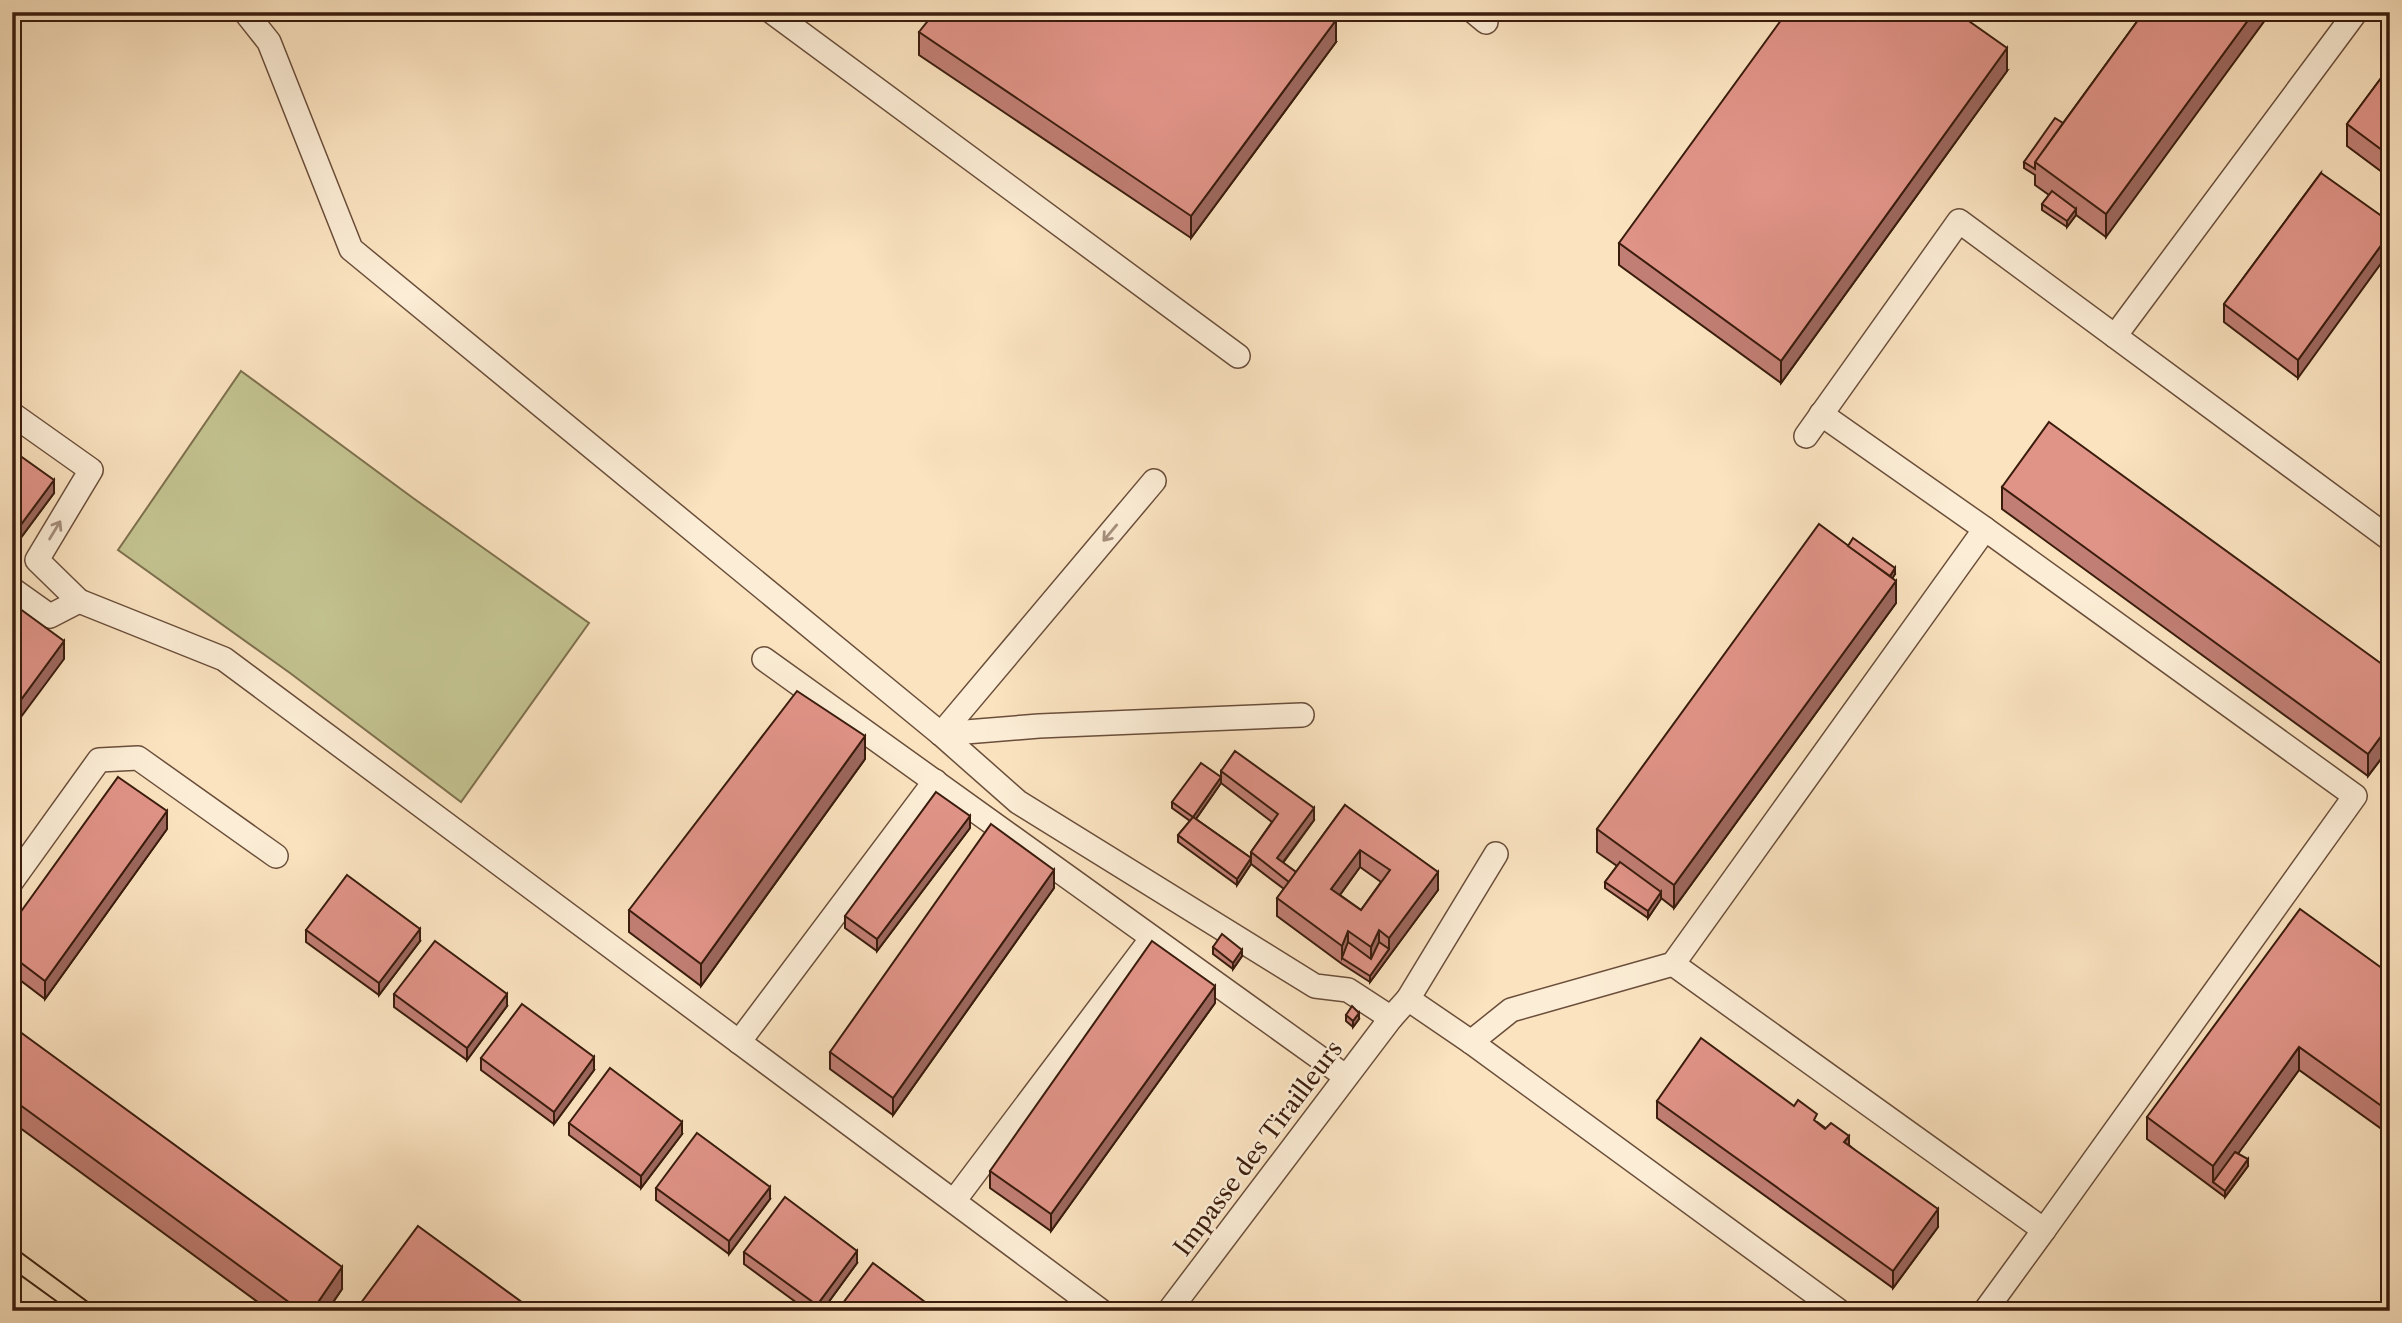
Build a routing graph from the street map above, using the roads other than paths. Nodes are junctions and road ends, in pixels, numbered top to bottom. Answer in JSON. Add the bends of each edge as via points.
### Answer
{"nodes":[{"id":1,"x":772,"y":12,"type":"edge"},
{"id":2,"x":2356,"y":12,"type":"edge"},
{"id":3,"x":246,"y":13,"type":"edge"},
{"id":4,"x":2115,"y":336,"type":"junction"},
{"id":5,"x":1238,"y":356,"type":"dead end"},
{"id":6,"x":12,"y":414,"type":"edge"},
{"id":7,"x":1821,"y":414,"type":"junction"},
{"id":8,"x":1806,"y":436,"type":"dead end"},
{"id":9,"x":1154,"y":481,"type":"dead end"},
{"id":10,"x":1985,"y":529,"type":"junction"},
{"id":11,"x":2390,"y":539,"type":"edge"},
{"id":12,"x":12,"y":589,"type":"edge"},
{"id":13,"x":79,"y":601,"type":"junction"},
{"id":14,"x":764,"y":659,"type":"dead end"},
{"id":15,"x":1303,"y":715,"type":"dead end"},
{"id":16,"x":941,"y":734,"type":"junction"},
{"id":17,"x":935,"y":781,"type":"junction"},
{"id":18,"x":1496,"y":854,"type":"dead end"},
{"id":19,"x":276,"y":856,"type":"dead end"},
{"id":20,"x":12,"y":881,"type":"edge"},
{"id":21,"x":1152,"y":938,"type":"junction"},
{"id":22,"x":1673,"y":964,"type":"junction"},
{"id":23,"x":1408,"y":999,"type":"junction"},
{"id":24,"x":1391,"y":1017,"type":"junction"},
{"id":25,"x":739,"y":1042,"type":"junction"},
{"id":26,"x":1471,"y":1042,"type":"junction"},
{"id":27,"x":1345,"y":1076,"type":"junction"},
{"id":28,"x":954,"y":1201,"type":"junction"},
{"id":29,"x":2044,"y":1230,"type":"junction"},
{"id":30,"x":1101,"y":1311,"type":"edge"},
{"id":31,"x":1169,"y":1311,"type":"edge"},
{"id":32,"x":1839,"y":1311,"type":"edge"},
{"id":33,"x":1985,"y":1311,"type":"edge"}],
"edges":[{"from":1,"to":5,"type":"lane"},
{"from":2,"to":4,"type":"lane"},
{"from":3,"to":16,"type":"lane","via":[[269,42],[351,249]]},
{"from":4,"to":7,"type":"lane","via":[[1959,221]]},
{"from":4,"to":11,"type":"lane"},
{"from":13,"to":6,"type":"lane","one_way":true,"via":[[37,560],[91,470]]},
{"from":7,"to":8,"type":"lane"},
{"from":7,"to":10,"type":"lane"},
{"from":9,"to":16,"type":"lane","one_way":true},
{"from":10,"to":22,"type":"lane"},
{"from":10,"to":29,"type":"lane","via":[[2355,796]]},
{"from":12,"to":13,"type":"lane","via":[[50,616]]},
{"from":13,"to":25,"type":"lane","via":[[224,659]]},
{"from":14,"to":17,"type":"lane"},
{"from":15,"to":16,"type":"lane"},
{"from":16,"to":24,"type":"lane","via":[[1018,802],[1315,986],[1348,990]]},
{"from":17,"to":21,"type":"lane"},
{"from":17,"to":25,"type":"lane"},
{"from":18,"to":23,"type":"lane","name":"Impasse des Tirailleurs"},
{"from":19,"to":20,"type":"lane","via":[[138,758],[99,760]]},
{"from":21,"to":27,"type":"lane"},
{"from":21,"to":28,"type":"lane"},
{"from":22,"to":26,"type":"lane","via":[[1511,1010]]},
{"from":22,"to":29,"type":"lane"},
{"from":23,"to":24,"type":"lane","name":"Impasse des Tirailleurs"},
{"from":23,"to":26,"type":"lane"},
{"from":24,"to":27,"type":"lane","name":"Impasse des Tirailleurs"},
{"from":25,"to":28,"type":"lane"},
{"from":26,"to":32,"type":"lane"},
{"from":27,"to":31,"type":"lane","name":"Impasse des Tirailleurs"},
{"from":28,"to":30,"type":"lane"},
{"from":29,"to":33,"type":"lane"}]}
